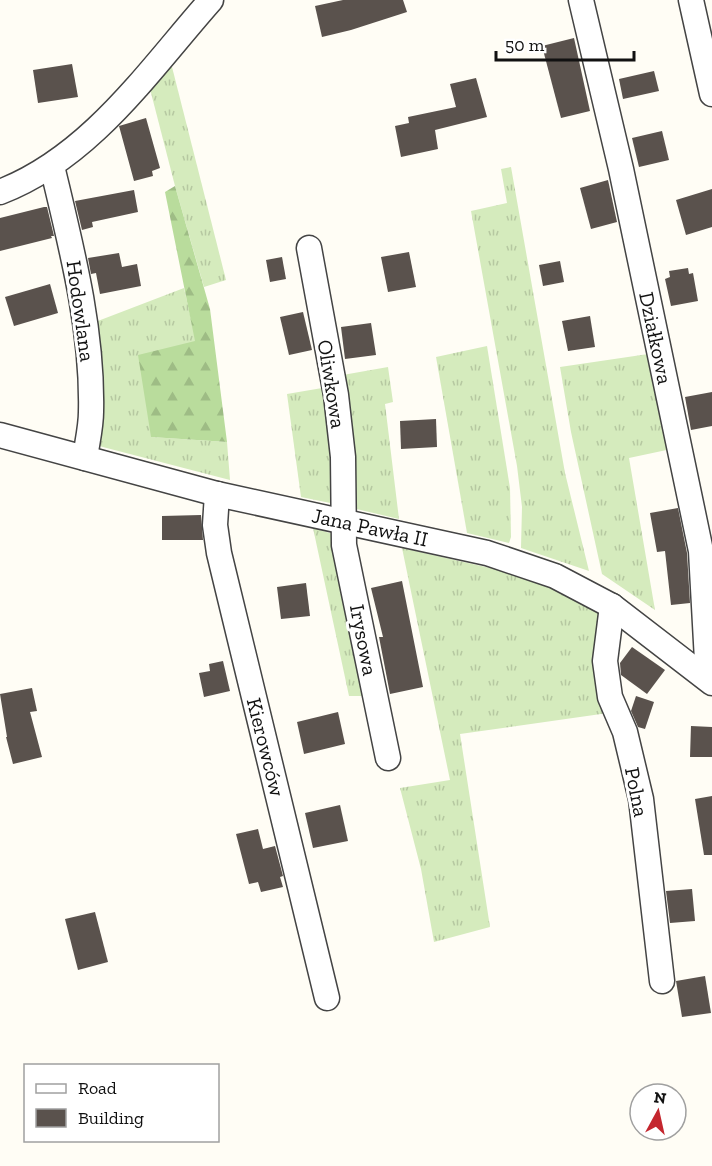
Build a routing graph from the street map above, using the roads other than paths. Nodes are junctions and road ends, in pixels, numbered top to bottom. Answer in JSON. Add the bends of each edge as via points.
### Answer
{"nodes":[{"id":1,"x":211,"y":0,"type":"edge"},
{"id":2,"x":581,"y":0,"type":"edge"},
{"id":3,"x":691,"y":0,"type":"edge"},
{"id":4,"x":712,"y":94,"type":"edge"},
{"id":5,"x":52,"y":166,"type":"junction"},
{"id":6,"x":0,"y":192,"type":"edge"},
{"id":7,"x":309,"y":248,"type":"dead end"},
{"id":8,"x":0,"y":435,"type":"edge"},
{"id":9,"x":85,"y":458,"type":"junction"},
{"id":10,"x":217,"y":494,"type":"junction"},
{"id":11,"x":344,"y":522,"type":"junction"},
{"id":12,"x":612,"y":606,"type":"junction"},
{"id":13,"x":710,"y":681,"type":"edge"},
{"id":14,"x":388,"y":758,"type":"dead end"},
{"id":15,"x":662,"y":981,"type":"dead end"},
{"id":16,"x":327,"y":998,"type":"dead end"}],
"edges":[{"from":1,"to":5,"type":"street","via":[[143,81]]},
{"from":2,"to":13,"type":"street","name":"Działkowa","via":[[701,550]]},
{"from":3,"to":4,"type":"street"},
{"from":5,"to":6,"type":"street"},
{"from":5,"to":9,"type":"street","name":"Hodowlana","via":[[76,266],[88,356],[91,413]]},
{"from":7,"to":11,"type":"street","name":"Oliwkowa","via":[[336,395],[343,457]]},
{"from":8,"to":9,"type":"street","name":"Jana Pawła II"},
{"from":9,"to":10,"type":"street","name":"Jana Pawła II"},
{"from":10,"to":11,"type":"street","name":"Jana Pawła II"},
{"from":10,"to":16,"type":"street","name":"Kierowców","via":[[215,525],[219,553]]},
{"from":11,"to":12,"type":"street","name":"Jana Pawła II","via":[[487,553],[555,576]]},
{"from":11,"to":14,"type":"street","name":"Irysowa","via":[[344,545]]},
{"from":12,"to":13,"type":"street","name":"Jana Pawła II"},
{"from":12,"to":15,"type":"street","name":"Polna","via":[[605,660],[610,697],[625,732],[641,799]]}]}
